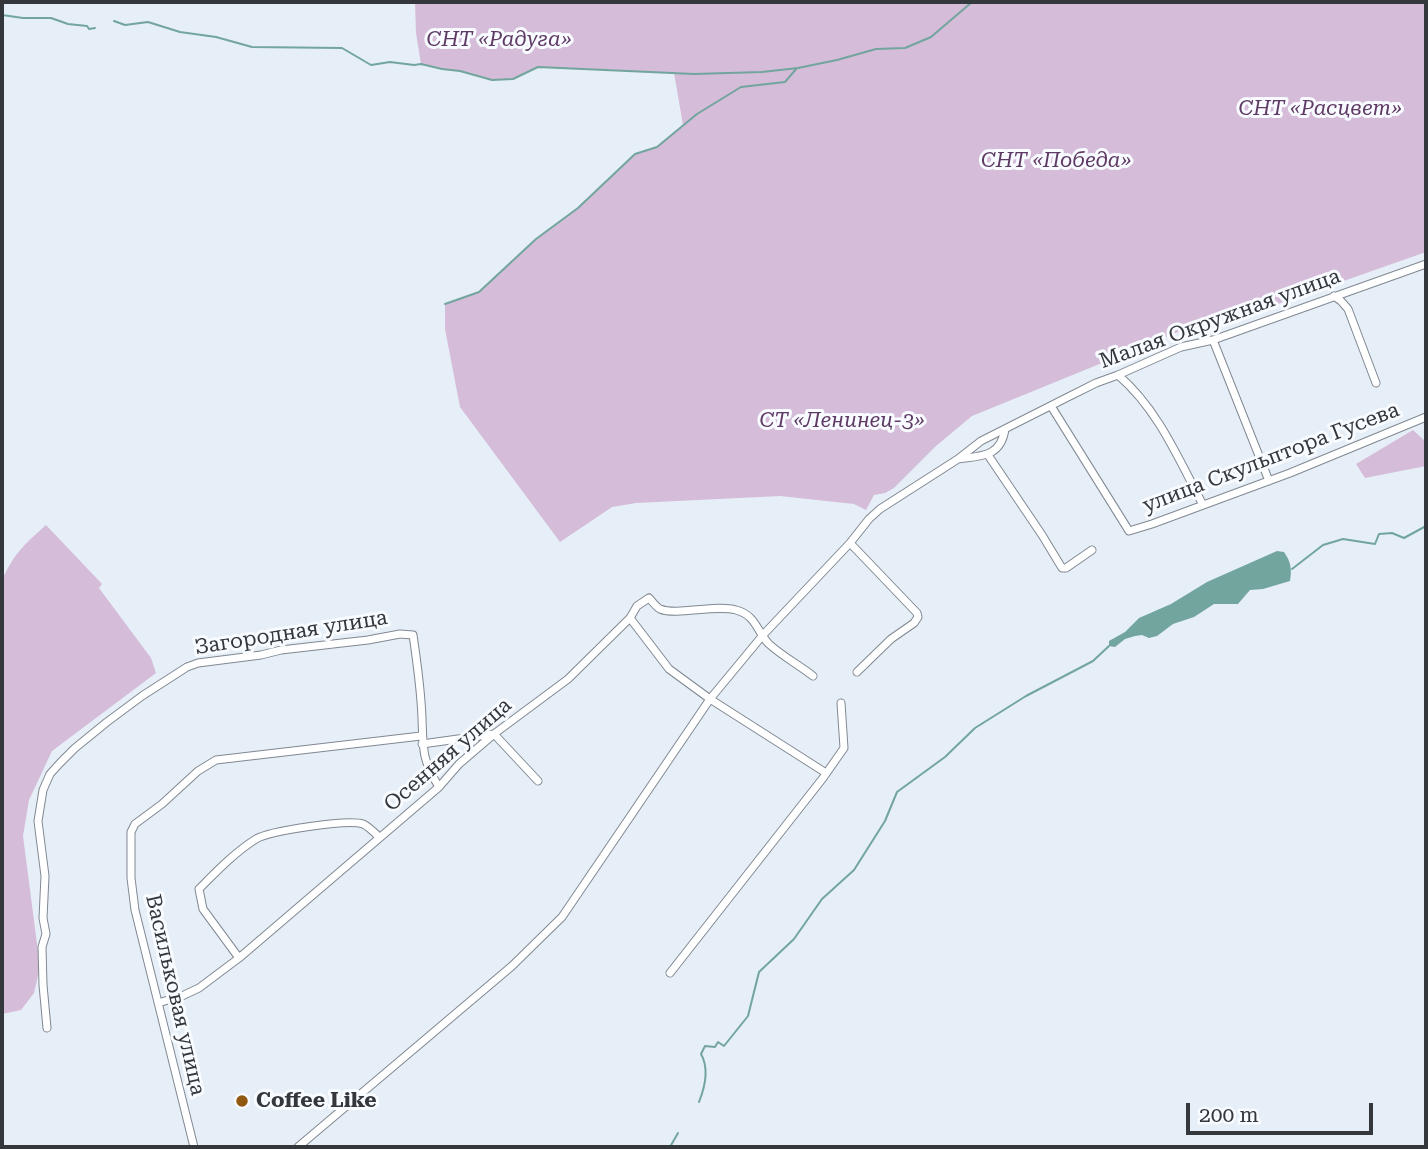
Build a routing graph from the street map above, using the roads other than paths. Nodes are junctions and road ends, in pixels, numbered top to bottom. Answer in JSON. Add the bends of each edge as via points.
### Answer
{"nodes":[{"id":1,"x":1426,"y":264,"type":"edge"},
{"id":2,"x":1334,"y":296,"type":"junction"},
{"id":3,"x":1213,"y":340,"type":"junction"},
{"id":4,"x":1118,"y":375,"type":"junction"},
{"id":5,"x":1376,"y":383,"type":"dead end"},
{"id":6,"x":1051,"y":406,"type":"junction"},
{"id":7,"x":1426,"y":417,"type":"edge"},
{"id":8,"x":1005,"y":429,"type":"junction"},
{"id":9,"x":988,"y":455,"type":"junction"},
{"id":10,"x":958,"y":459,"type":"junction"},
{"id":11,"x":1269,"y":481,"type":"junction"},
{"id":12,"x":1203,"y":505,"type":"junction"},
{"id":13,"x":850,"y":543,"type":"junction"},
{"id":14,"x":1092,"y":550,"type":"dead end"},
{"id":15,"x":630,"y":618,"type":"junction"},
{"id":16,"x":763,"y":635,"type":"junction"},
{"id":17,"x":857,"y":672,"type":"dead end"},
{"id":18,"x":813,"y":676,"type":"dead end"},
{"id":19,"x":710,"y":699,"type":"junction"},
{"id":20,"x":841,"y":703,"type":"dead end"},
{"id":21,"x":494,"y":734,"type":"junction"},
{"id":22,"x":422,"y":740,"type":"junction"},
{"id":23,"x":826,"y":773,"type":"junction"},
{"id":24,"x":538,"y":781,"type":"dead end"},
{"id":25,"x":439,"y":787,"type":"junction"},
{"id":26,"x":379,"y":837,"type":"junction"},
{"id":27,"x":239,"y":958,"type":"junction"},
{"id":28,"x":670,"y":973,"type":"dead end"},
{"id":29,"x":158,"y":1003,"type":"junction"},
{"id":30,"x":47,"y":1028,"type":"dead end"},
{"id":31,"x":194,"y":1147,"type":"edge"},
{"id":32,"x":298,"y":1147,"type":"edge"}],
"edges":[{"from":1,"to":2,"type":"street","name":"Малая Окружная улица"},
{"from":2,"to":3,"type":"street","name":"Малая Окружная улица"},
{"from":2,"to":5,"type":"street","via":[[1348,309]]},
{"from":3,"to":4,"type":"street","name":"Малая Окружная улица","via":[[1181,347]]},
{"from":3,"to":11,"type":"street"},
{"from":4,"to":6,"type":"street","name":"Малая Окружная улица"},
{"from":4,"to":12,"type":"street","via":[[1163,428]]},
{"from":6,"to":8,"type":"street","name":"Малая Окружная улица"},
{"from":6,"to":12,"type":"street","name":"улица Скульптора Гусева","via":[[1129,531]]},
{"from":7,"to":11,"type":"street","name":"улица Скульптора Гусева"},
{"from":8,"to":9,"type":"street","via":[[1002,442]]},
{"from":8,"to":10,"type":"street","name":"Малая Окружная улица"},
{"from":9,"to":10,"type":"street"},
{"from":9,"to":14,"type":"street","via":[[1062,568]]},
{"from":10,"to":13,"type":"street","name":"Малая Окружная улица","via":[[880,509]]},
{"from":11,"to":12,"type":"street","name":"улица Скульптора Гусева"},
{"from":13,"to":16,"type":"street","name":"Малая Окружная улица"},
{"from":13,"to":17,"type":"street","via":[[918,617]]},
{"from":15,"to":16,"type":"street","name":"Осенняя улица","via":[[649,598],[670,610],[738,610]]},
{"from":15,"to":19,"type":"street","via":[[669,669]]},
{"from":15,"to":21,"type":"street","name":"Осенняя улица","via":[[568,679]]},
{"from":16,"to":18,"type":"street"},
{"from":16,"to":19,"type":"street","name":"Малая Окружная улица"},
{"from":19,"to":23,"type":"street"},
{"from":19,"to":32,"type":"street","name":"Малая Окружная улица","via":[[562,917],[512,966]]},
{"from":20,"to":23,"type":"street","via":[[844,748]]},
{"from":21,"to":22,"type":"street","name":"Васильковая улица"},
{"from":21,"to":24,"type":"street"},
{"from":21,"to":25,"type":"street","name":"Осенняя улица"},
{"from":22,"to":25,"type":"street","via":[[429,771]]},
{"from":22,"to":29,"type":"street","name":"Васильковая улица","via":[[216,760],[135,824],[131,832],[135,910]]},
{"from":22,"to":30,"type":"street","name":"Загородная улица","via":[[413,635],[400,634],[198,663],[107,722],[60,763],[43,790],[38,821],[45,876],[46,934],[41,947]]},
{"from":23,"to":28,"type":"street"},
{"from":25,"to":26,"type":"street","name":"Осенняя улица"},
{"from":26,"to":27,"type":"street","name":"Осенняя улица"},
{"from":26,"to":27,"type":"street","via":[[364,824],[355,823],[268,833],[220,867],[199,889],[203,909]]},
{"from":27,"to":29,"type":"street","name":"Осенняя улица","via":[[199,988]]},
{"from":29,"to":31,"type":"street","name":"Васильковая улица"}]}
